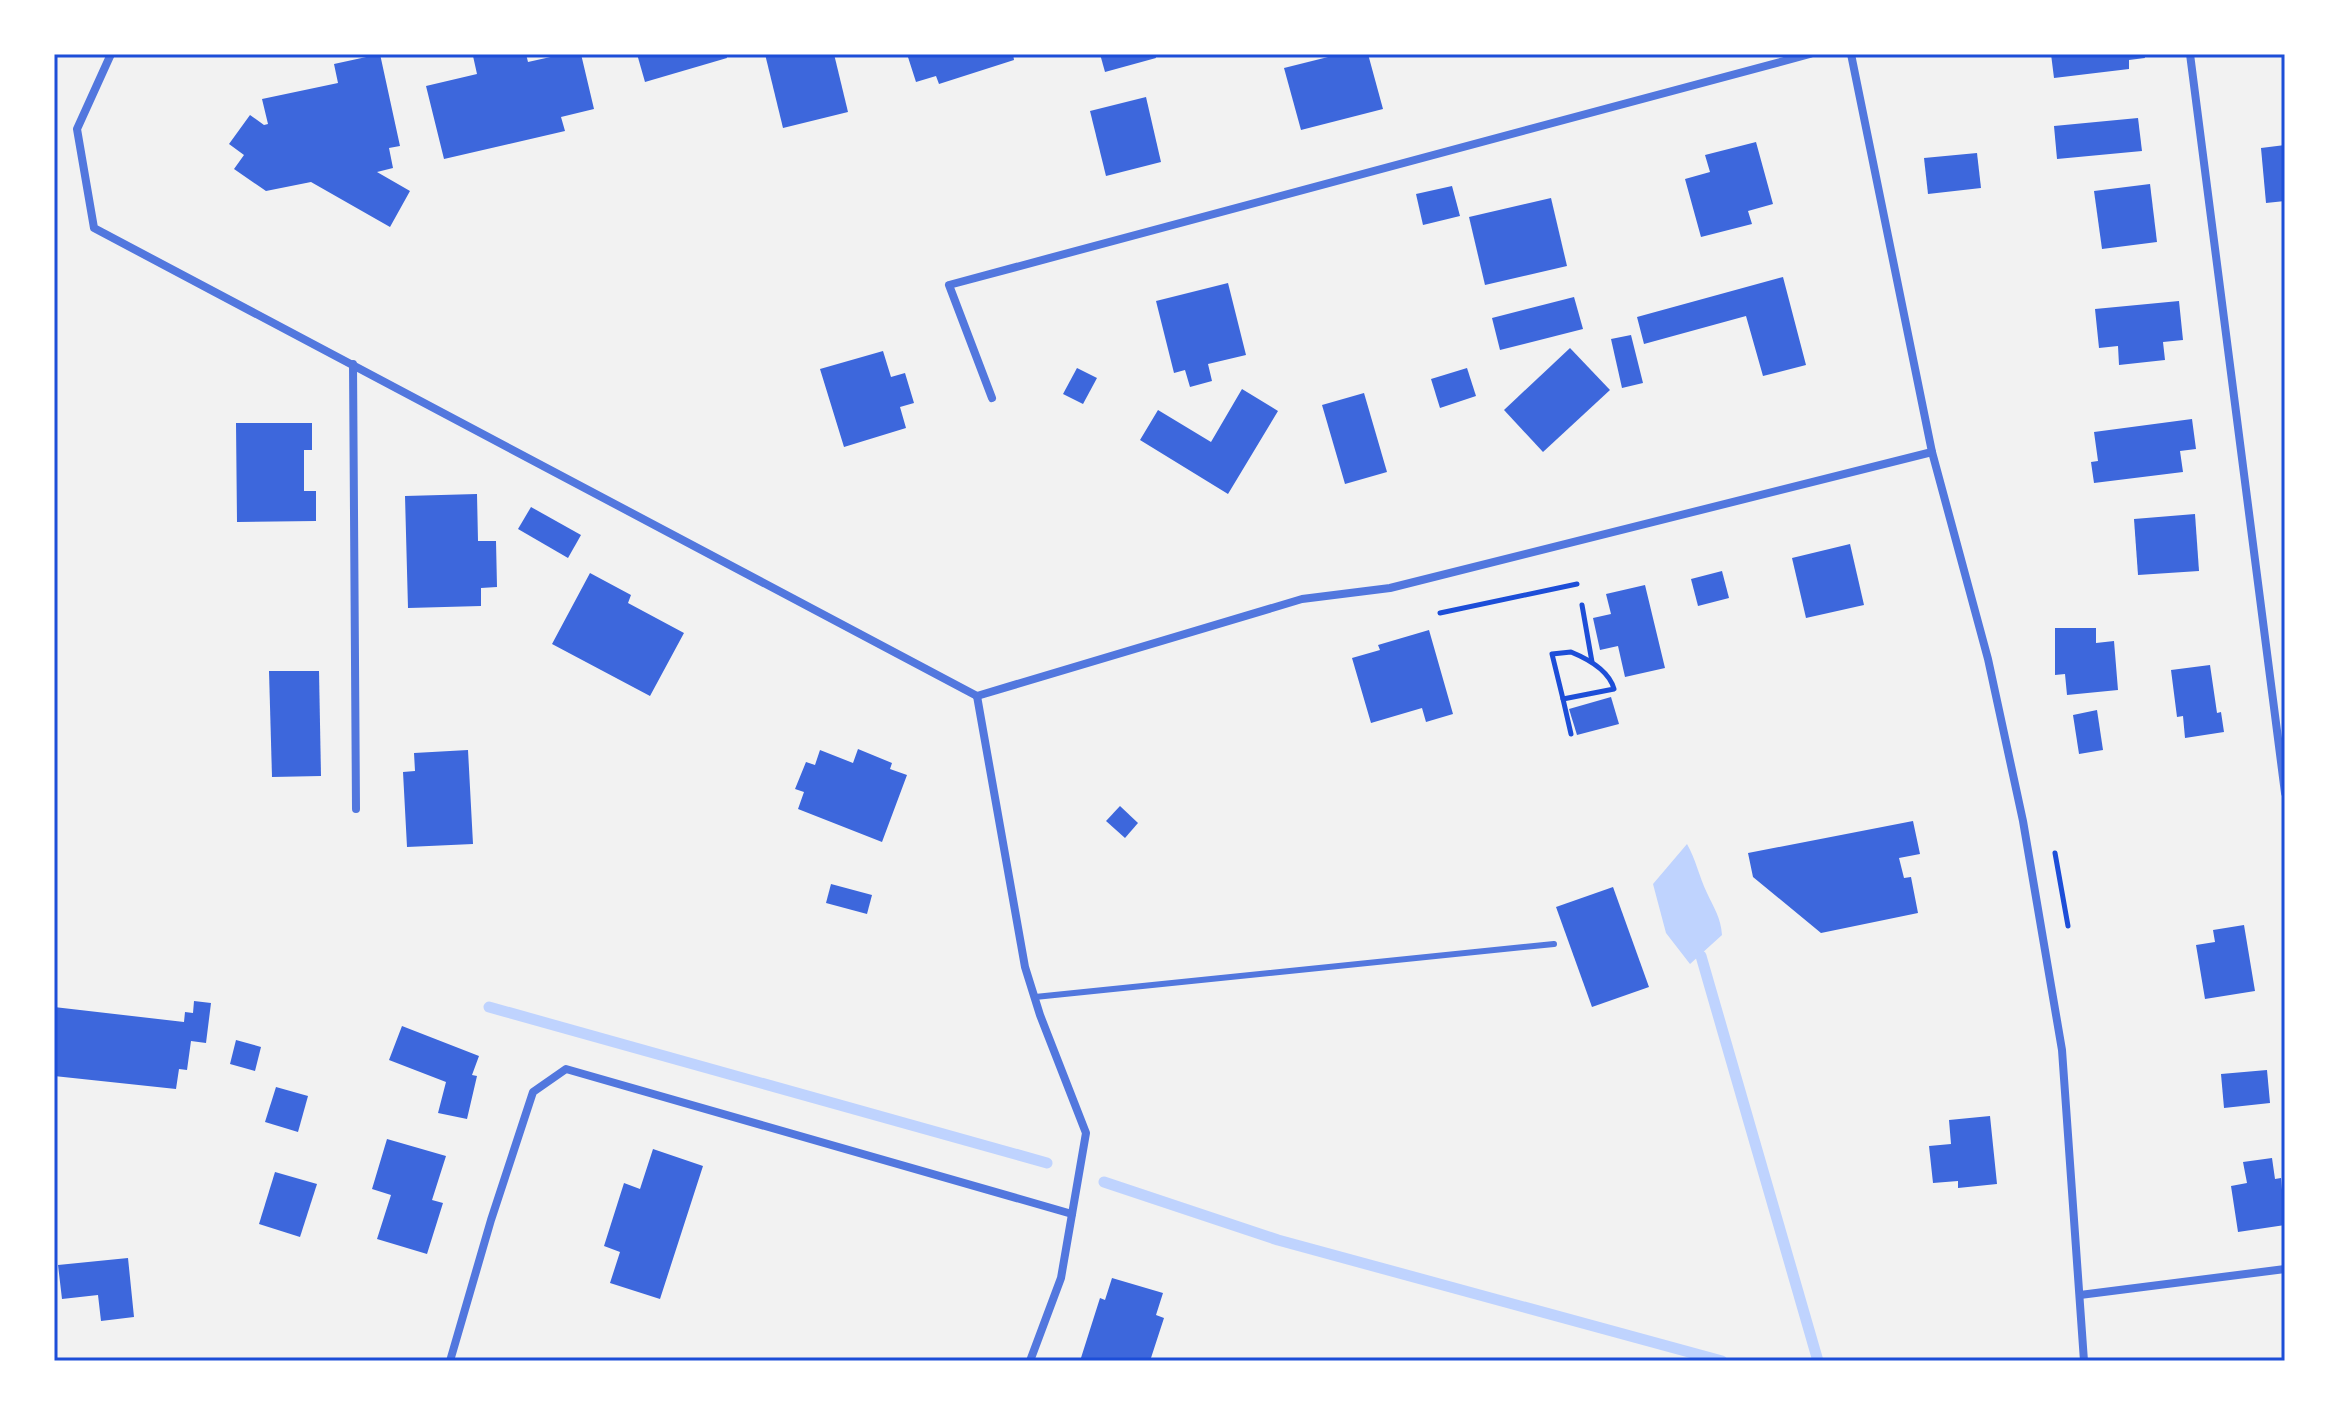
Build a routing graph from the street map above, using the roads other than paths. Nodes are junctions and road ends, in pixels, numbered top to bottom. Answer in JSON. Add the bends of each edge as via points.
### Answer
{"nodes":[{"id":1,"x":111,"y":54,"type":"edge"},
{"id":2,"x":1810,"y":54,"type":"edge"},
{"id":3,"x":1851,"y":54,"type":"edge"},
{"id":4,"x":2190,"y":54,"type":"edge"},
{"id":5,"x":353,"y":364,"type":"junction"},
{"id":6,"x":992,"y":398,"type":"dead end"},
{"id":7,"x":1932,"y":452,"type":"junction"},
{"id":8,"x":977,"y":696,"type":"junction"},
{"id":9,"x":2285,"y":793,"type":"edge"},
{"id":10,"x":356,"y":809,"type":"dead end"},
{"id":11,"x":1554,"y":944,"type":"dead end"},
{"id":12,"x":1035,"y":997,"type":"junction"},
{"id":13,"x":1072,"y":1214,"type":"junction"},
{"id":14,"x":2285,"y":1269,"type":"edge"},
{"id":15,"x":2080,"y":1295,"type":"junction"},
{"id":16,"x":450,"y":1361,"type":"edge"},
{"id":17,"x":1030,"y":1361,"type":"edge"},
{"id":18,"x":2084,"y":1361,"type":"edge"}],
"edges":[{"from":1,"to":5,"type":"street","via":[[77,129],[94,228]]},
{"from":2,"to":6,"type":"street","via":[[949,285]]},
{"from":3,"to":7,"type":"street"},
{"from":4,"to":9,"type":"street"},
{"from":5,"to":8,"type":"street"},
{"from":5,"to":10,"type":"street"},
{"from":7,"to":8,"type":"street","via":[[1390,588],[1302,599]]},
{"from":7,"to":15,"type":"street","via":[[1988,659],[2023,821],[2062,1050]]},
{"from":8,"to":12,"type":"street","via":[[1025,967]]},
{"from":11,"to":12,"type":"lane"},
{"from":12,"to":13,"type":"street","via":[[1086,1133]]},
{"from":13,"to":16,"type":"street","via":[[566,1069],[533,1092]]},
{"from":13,"to":17,"type":"street","via":[[1061,1278]]},
{"from":14,"to":15,"type":"street"},
{"from":15,"to":18,"type":"street"}]}
